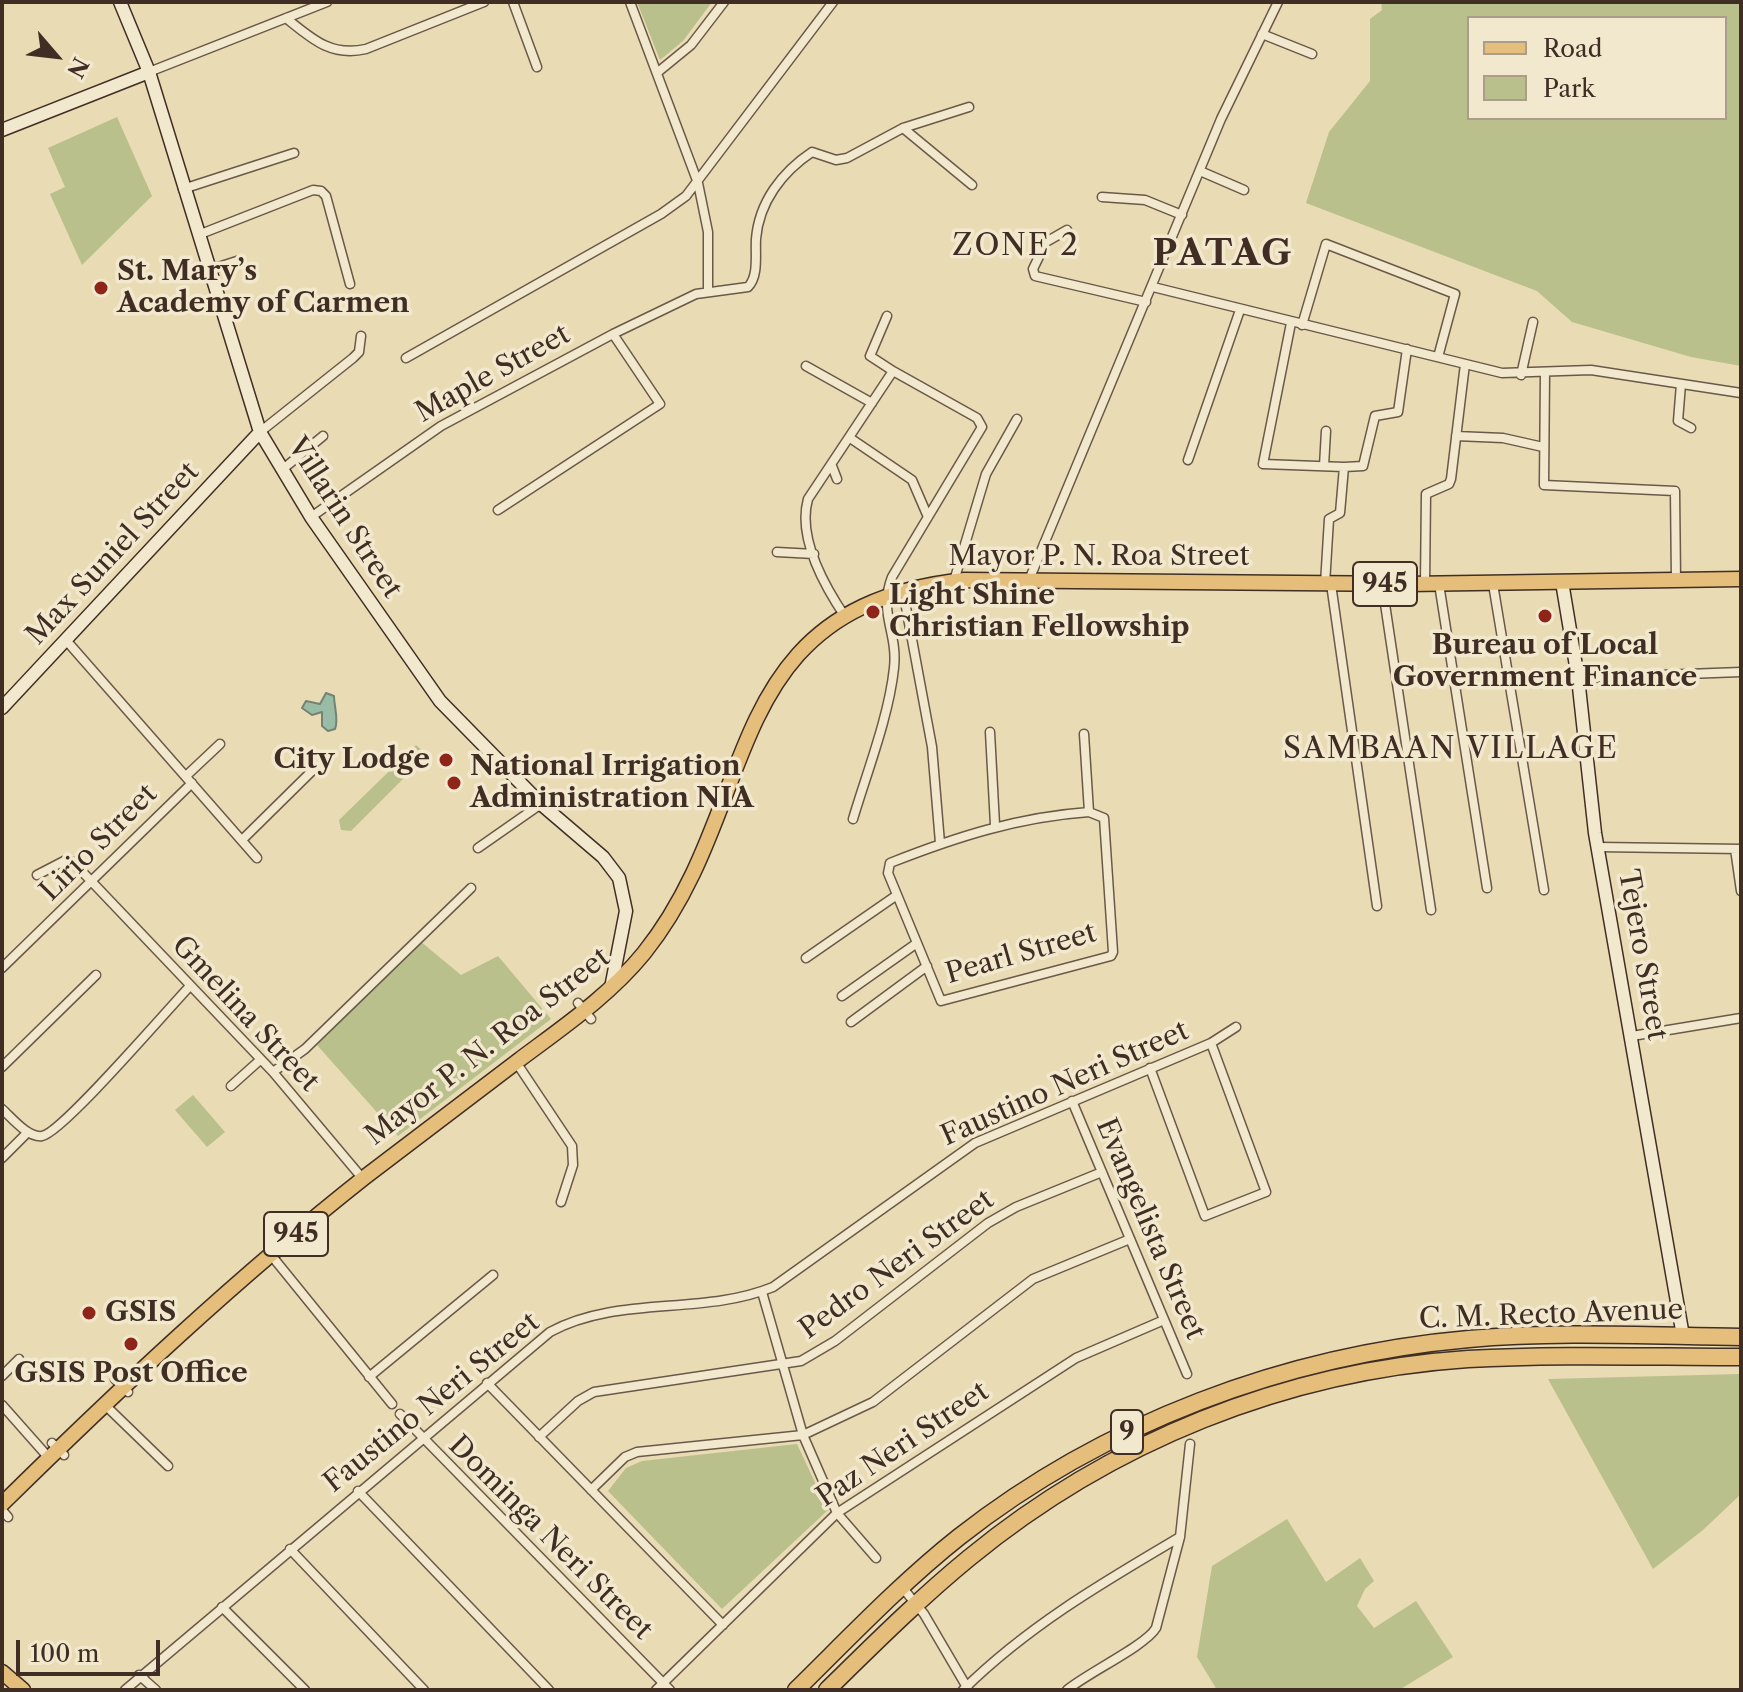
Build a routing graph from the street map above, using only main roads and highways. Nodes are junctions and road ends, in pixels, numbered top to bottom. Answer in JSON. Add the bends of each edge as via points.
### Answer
{"nodes":[{"id":1,"x":120,"y":2,"type":"edge"},
{"id":2,"x":149,"y":72,"type":"junction"},
{"id":3,"x":2,"y":130,"type":"edge"},
{"id":4,"x":260,"y":432,"type":"junction"},
{"id":5,"x":1741,"y":579,"type":"edge"},
{"id":6,"x":1562,"y":582,"type":"junction"},
{"id":7,"x":2,"y":708,"type":"edge"},
{"id":8,"x":611,"y":988,"type":"junction"},
{"id":9,"x":1683,"y":1336,"type":"junction"},
{"id":10,"x":1534,"y":1337,"type":"junction"},
{"id":11,"x":1559,"y":1337,"type":"junction"},
{"id":12,"x":1741,"y":1337,"type":"edge"},
{"id":13,"x":1741,"y":1357,"type":"edge"},
{"id":14,"x":1534,"y":1358,"type":"junction"},
{"id":15,"x":1559,"y":1358,"type":"junction"},
{"id":16,"x":1187,"y":1406,"type":"junction"},
{"id":17,"x":1194,"y":1423,"type":"junction"},
{"id":18,"x":4,"y":1510,"type":"edge"},
{"id":19,"x":2,"y":1672,"type":"edge"},
{"id":20,"x":23,"y":1690,"type":"edge"},
{"id":21,"x":796,"y":1690,"type":"edge"},
{"id":22,"x":827,"y":1690,"type":"edge"}],
"edges":[{"from":1,"to":2,"type":"main road","name":"Villarin Street"},
{"from":2,"to":3,"type":"main road"},
{"from":2,"to":4,"type":"main road","name":"Villarin Street"},
{"from":4,"to":7,"type":"main road","name":"Max Suniel Street"},
{"from":4,"to":8,"type":"main road","name":"Villarin Street","via":[[311,517],[440,701],[619,878],[626,911]]},
{"from":5,"to":6,"type":"main road","name":"Mayor P. N. Roa Street","number":"945"},
{"from":6,"to":8,"type":"main road","name":"Mayor P. N. Roa Street","number":"945","via":[[954,581],[884,598],[807,645],[773,684],[674,906],[645,951]]},
{"from":6,"to":9,"type":"main road","name":"Tejero Street","via":[[1598,847]]},
{"from":8,"to":18,"type":"main road","name":"Mayor P. N. Roa Street","number":"945","via":[[363,1179],[193,1322],[122,1386]]},
{"from":9,"to":11,"type":"highway","name":"C. M. Recto Avenue","number":"9"},
{"from":9,"to":12,"type":"highway","name":"C. M. Recto Avenue","number":"9"},
{"from":10,"to":11,"type":"highway","name":"C. M. Recto Avenue","number":"9"},
{"from":10,"to":14,"type":"highway"},
{"from":10,"to":16,"type":"highway","name":"C. M. Recto Avenue","number":"9","via":[[1390,1349],[1266,1379]]},
{"from":11,"to":15,"type":"highway"},
{"from":13,"to":15,"type":"highway","name":"C. M. Recto Avenue","number":"9"},
{"from":14,"to":15,"type":"highway","name":"C. M. Recto Avenue","number":"9"},
{"from":14,"to":17,"type":"highway","name":"C. M. Recto Avenue","number":"9","via":[[1469,1359],[1357,1374],[1265,1396]]},
{"from":16,"to":17,"type":"highway"},
{"from":16,"to":21,"type":"highway","name":"C. M. Recto Avenue","number":"9","via":[[1078,1457],[1003,1505],[902,1587]]},
{"from":17,"to":22,"type":"highway","name":"C. M. Recto Avenue","number":"9","via":[[1129,1452],[991,1540]]},
{"from":19,"to":20,"type":"main road"}]}
